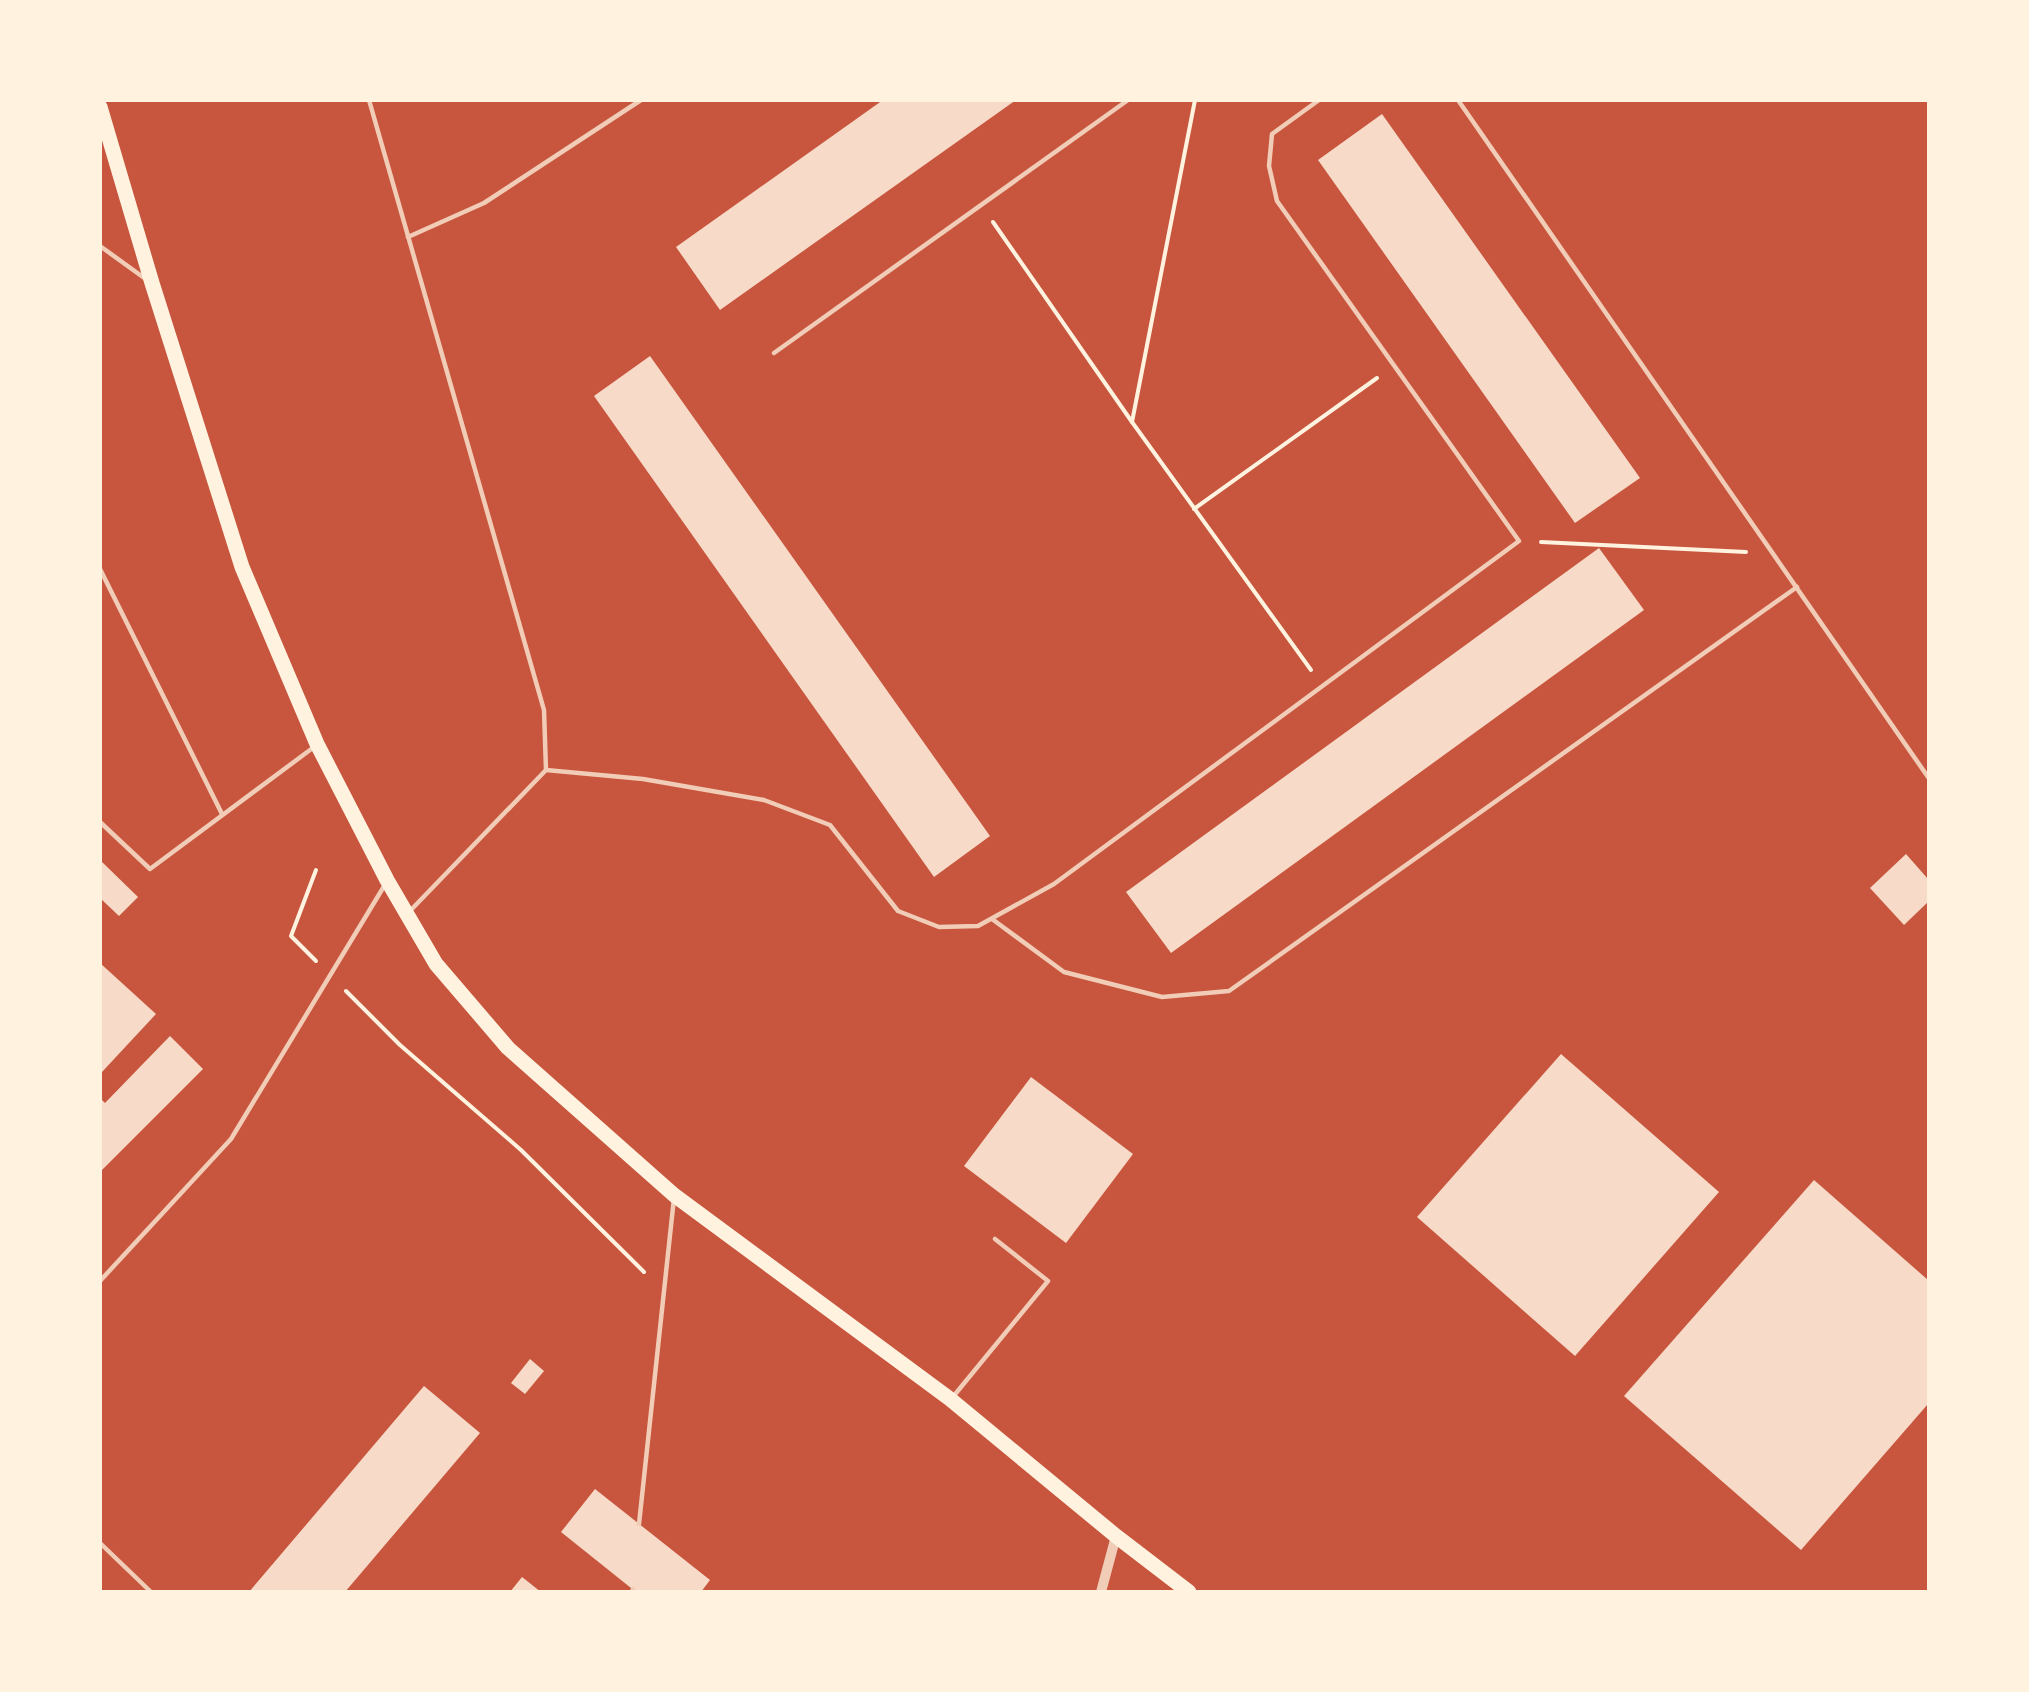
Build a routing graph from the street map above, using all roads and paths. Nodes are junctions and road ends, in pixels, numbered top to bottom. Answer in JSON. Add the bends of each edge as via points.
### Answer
{"nodes":[{"id":1,"x":369,"y":100,"type":"edge"},
{"id":2,"x":640,"y":100,"type":"edge"},
{"id":3,"x":1128,"y":100,"type":"edge"},
{"id":4,"x":1195,"y":100,"type":"edge"},
{"id":5,"x":1319,"y":100,"type":"edge"},
{"id":6,"x":1458,"y":100,"type":"edge"},
{"id":7,"x":100,"y":107,"type":"edge"},
{"id":8,"x":981,"y":206,"type":"junction"},
{"id":9,"x":408,"y":237,"type":"junction"},
{"id":10,"x":100,"y":246,"type":"edge"},
{"id":11,"x":152,"y":283,"type":"junction"},
{"id":12,"x":774,"y":353,"type":"dead end"},
{"id":13,"x":1394,"y":366,"type":"junction"},
{"id":14,"x":1132,"y":422,"type":"junction"},
{"id":15,"x":1194,"y":509,"type":"junction"},
{"id":16,"x":1519,"y":541,"type":"junction"},
{"id":17,"x":1774,"y":554,"type":"junction"},
{"id":18,"x":100,"y":569,"type":"edge"},
{"id":19,"x":108,"y":582,"type":"junction"},
{"id":20,"x":100,"y":585,"type":"edge"},
{"id":21,"x":1797,"y":587,"type":"junction"},
{"id":22,"x":1322,"y":686,"type":"junction"},
{"id":23,"x":317,"y":744,"type":"junction"},
{"id":24,"x":546,"y":770,"type":"junction"},
{"id":25,"x":1929,"y":777,"type":"edge"},
{"id":26,"x":222,"y":814,"type":"junction"},
{"id":27,"x":100,"y":822,"type":"edge"},
{"id":28,"x":316,"y":870,"type":"dead end"},
{"id":29,"x":387,"y":880,"type":"junction"},
{"id":30,"x":407,"y":915,"type":"junction"},
{"id":31,"x":992,"y":919,"type":"junction"},
{"id":32,"x":330,"y":975,"type":"junction"},
{"id":33,"x":674,"y":1195,"type":"junction"},
{"id":34,"x":995,"y":1239,"type":"dead end"},
{"id":35,"x":100,"y":1281,"type":"edge"},
{"id":36,"x":664,"y":1292,"type":"junction"},
{"id":37,"x":950,"y":1400,"type":"junction"},
{"id":38,"x":639,"y":1524,"type":"dead end"},
{"id":39,"x":1116,"y":1536,"type":"junction"},
{"id":40,"x":100,"y":1543,"type":"edge"},
{"id":41,"x":151,"y":1592,"type":"edge"},
{"id":42,"x":1101,"y":1592,"type":"edge"},
{"id":43,"x":1189,"y":1592,"type":"edge"}],
"edges":[{"from":1,"to":9,"type":"lane"},
{"from":2,"to":9,"type":"lane","via":[[484,203]]},
{"from":3,"to":8,"type":"lane"},
{"from":4,"to":14,"type":"path"},
{"from":5,"to":13,"type":"lane","via":[[1272,134],[1269,166],[1277,201]]},
{"from":6,"to":17,"type":"lane"},
{"from":7,"to":11,"type":"main road"},
{"from":8,"to":12,"type":"lane"},
{"from":8,"to":14,"type":"path"},
{"from":9,"to":24,"type":"lane","via":[[544,710]]},
{"from":10,"to":11,"type":"lane"},
{"from":11,"to":23,"type":"main road","via":[[242,567]]},
{"from":13,"to":15,"type":"path"},
{"from":13,"to":16,"type":"lane"},
{"from":14,"to":15,"type":"path"},
{"from":15,"to":22,"type":"path"},
{"from":16,"to":17,"type":"path"},
{"from":16,"to":22,"type":"lane"},
{"from":17,"to":21,"type":"lane"},
{"from":18,"to":19,"type":"lane"},
{"from":19,"to":20,"type":"lane"},
{"from":19,"to":26,"type":"lane"},
{"from":21,"to":25,"type":"lane"},
{"from":21,"to":31,"type":"lane","via":[[1229,991],[1162,997],[1064,972]]},
{"from":22,"to":31,"type":"lane","via":[[1054,884]]},
{"from":23,"to":26,"type":"lane"},
{"from":23,"to":29,"type":"main road"},
{"from":24,"to":30,"type":"lane"},
{"from":24,"to":31,"type":"lane","via":[[644,778],[764,800],[830,825],[898,911],[939,927],[978,926]]},
{"from":26,"to":27,"type":"lane","via":[[150,869]]},
{"from":28,"to":32,"type":"path","via":[[291,936]]},
{"from":29,"to":30,"type":"main road"},
{"from":29,"to":32,"type":"lane"},
{"from":30,"to":33,"type":"main road","via":[[436,964],[508,1048]]},
{"from":32,"to":35,"type":"lane","via":[[231,1139]]},
{"from":32,"to":36,"type":"path","via":[[400,1045],[521,1150]]},
{"from":33,"to":36,"type":"lane"},
{"from":33,"to":37,"type":"main road"},
{"from":34,"to":37,"type":"lane","via":[[1048,1281]]},
{"from":36,"to":38,"type":"lane"},
{"from":37,"to":39,"type":"main road"},
{"from":39,"to":42,"type":"street"},
{"from":39,"to":43,"type":"main road"},
{"from":40,"to":41,"type":"lane"}]}
